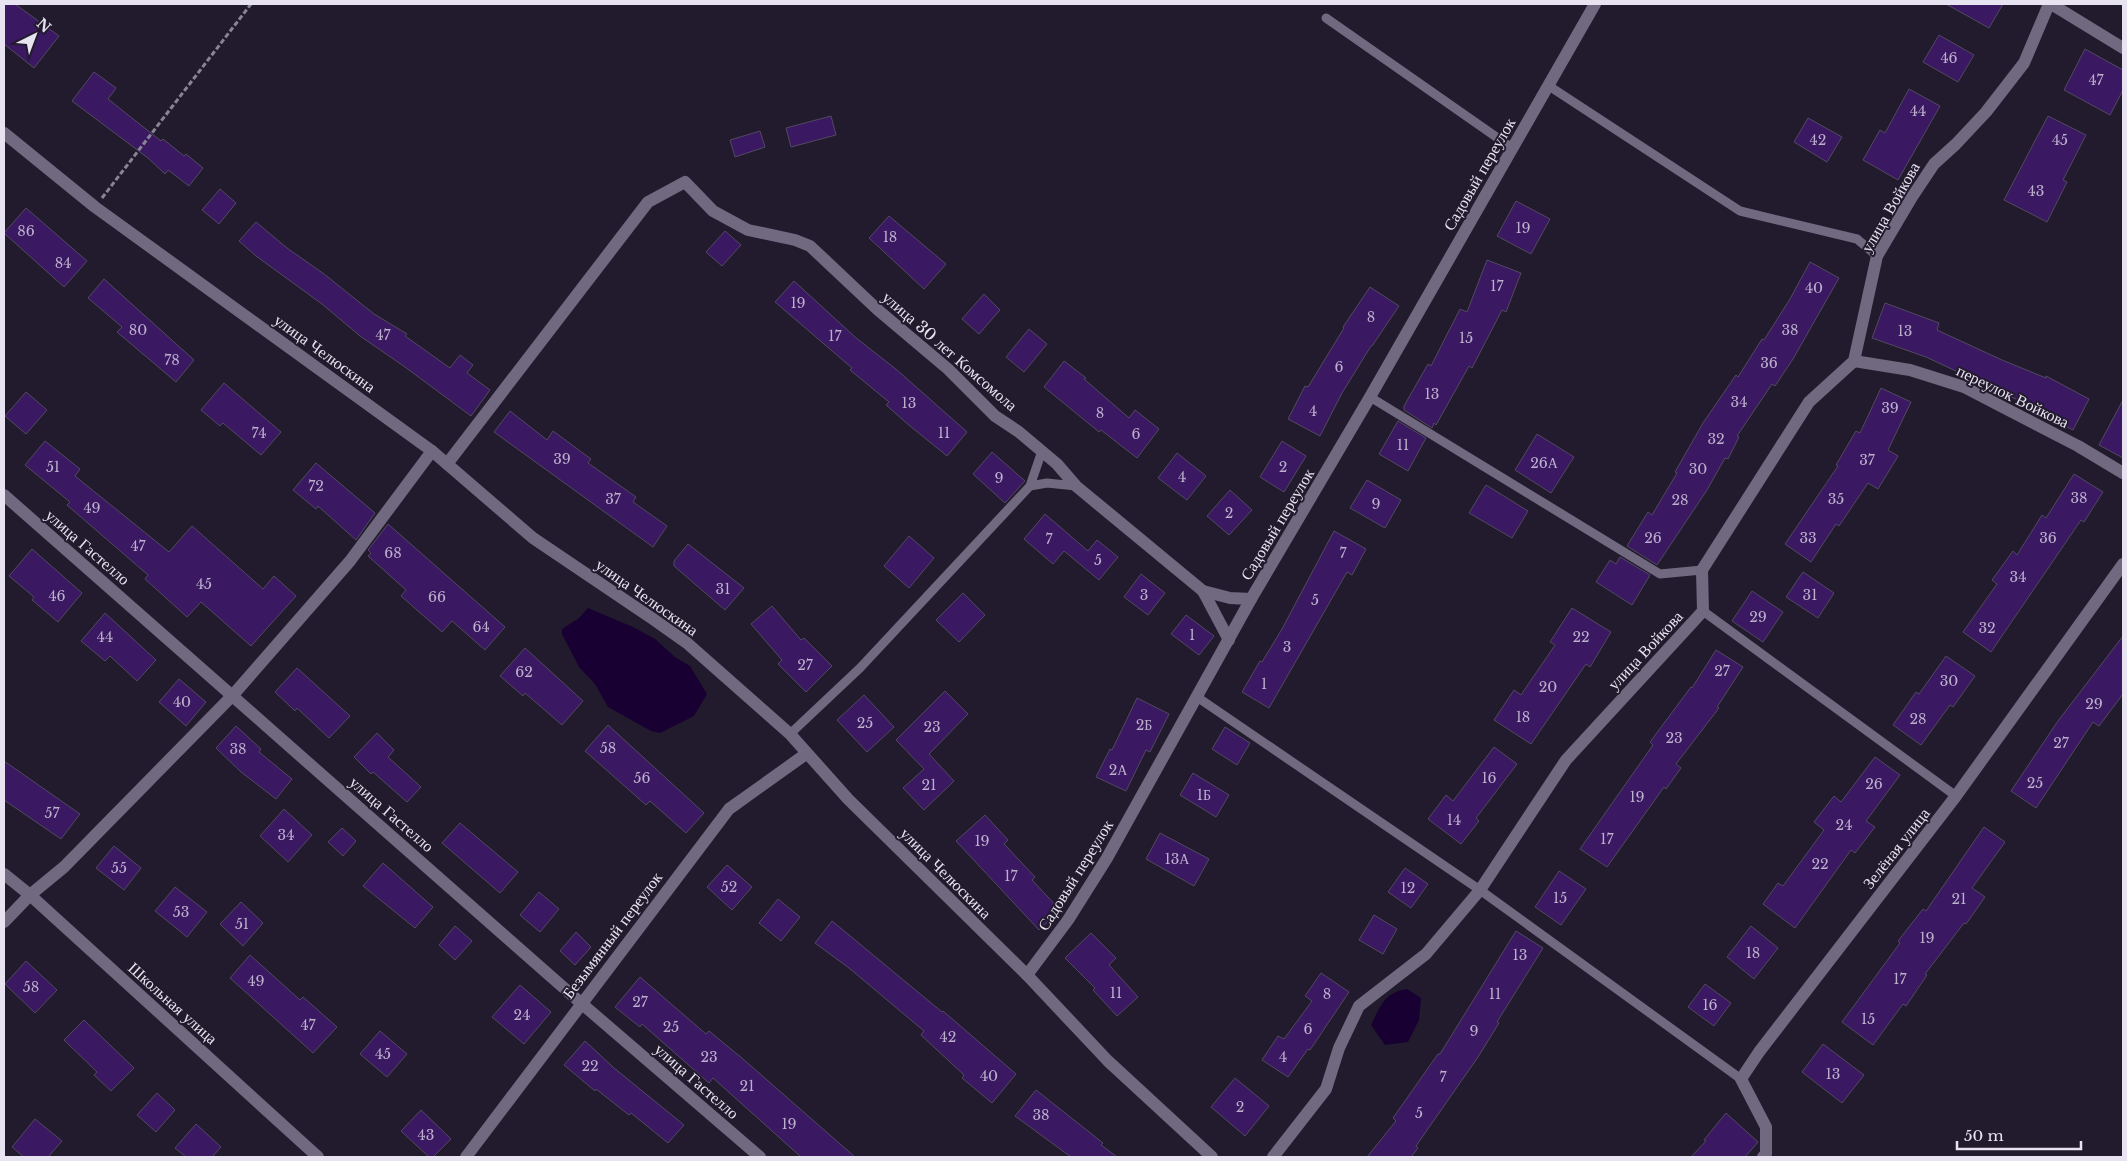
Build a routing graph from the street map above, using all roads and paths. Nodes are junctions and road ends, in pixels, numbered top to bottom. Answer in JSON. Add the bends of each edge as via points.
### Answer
{"nodes":[{"id":1,"x":251,"y":4,"type":"edge"},
{"id":2,"x":1596,"y":4,"type":"edge"},
{"id":3,"x":2050,"y":4,"type":"edge"},
{"id":4,"x":1326,"y":18,"type":"dead end"},
{"id":5,"x":2123,"y":48,"type":"edge"},
{"id":6,"x":1549,"y":86,"type":"junction"},
{"id":7,"x":4,"y":133,"type":"edge"},
{"id":8,"x":1512,"y":148,"type":"junction"},
{"id":9,"x":95,"y":207,"type":"junction"},
{"id":10,"x":1877,"y":256,"type":"junction"},
{"id":11,"x":1854,"y":361,"type":"junction"},
{"id":12,"x":1370,"y":397,"type":"junction"},
{"id":13,"x":432,"y":451,"type":"junction"},
{"id":14,"x":1042,"y":451,"type":"junction"},
{"id":15,"x":447,"y":464,"type":"junction"},
{"id":16,"x":2123,"y":472,"type":"edge"},
{"id":17,"x":1030,"y":486,"type":"junction"},
{"id":18,"x":1076,"y":486,"type":"junction"},
{"id":19,"x":4,"y":495,"type":"edge"},
{"id":20,"x":2123,"y":564,"type":"edge"},
{"id":21,"x":1702,"y":570,"type":"junction"},
{"id":22,"x":1203,"y":591,"type":"junction"},
{"id":23,"x":1251,"y":599,"type":"junction"},
{"id":24,"x":1703,"y":612,"type":"junction"},
{"id":25,"x":1229,"y":640,"type":"junction"},
{"id":26,"x":232,"y":695,"type":"junction"},
{"id":27,"x":1197,"y":697,"type":"junction"},
{"id":28,"x":790,"y":734,"type":"junction"},
{"id":29,"x":806,"y":754,"type":"junction"},
{"id":30,"x":1956,"y":796,"type":"junction"},
{"id":31,"x":4,"y":874,"type":"edge"},
{"id":32,"x":1480,"y":890,"type":"junction"},
{"id":33,"x":30,"y":895,"type":"junction"},
{"id":34,"x":4,"y":922,"type":"edge"},
{"id":35,"x":1026,"y":975,"type":"junction"},
{"id":36,"x":581,"y":1003,"type":"junction"},
{"id":37,"x":1741,"y":1079,"type":"junction"},
{"id":38,"x":318,"y":1157,"type":"edge"},
{"id":39,"x":466,"y":1157,"type":"edge"},
{"id":40,"x":760,"y":1157,"type":"edge"},
{"id":41,"x":1212,"y":1157,"type":"edge"},
{"id":42,"x":1273,"y":1157,"type":"edge"},
{"id":43,"x":1763,"y":1157,"type":"edge"}],
"edges":[{"from":1,"to":9,"type":"path"},
{"from":2,"to":6,"type":"street","name":"Садовый переулок"},
{"from":3,"to":5,"type":"street"},
{"from":3,"to":10,"type":"street","name":"улица Войкова","via":[[2024,63],[1986,112],[1934,164]]},
{"from":4,"to":8,"type":"lane"},
{"from":6,"to":8,"type":"street","name":"Садовый переулок"},
{"from":6,"to":10,"type":"lane","via":[[1740,211],[1857,239]]},
{"from":7,"to":9,"type":"street","name":"улица Челюскина"},
{"from":8,"to":12,"type":"street","name":"Садовый переулок"},
{"from":9,"to":13,"type":"street","name":"улица Челюскина"},
{"from":10,"to":11,"type":"street","name":"улица Войкова"},
{"from":11,"to":16,"type":"street","name":"переулок Войкова","via":[[1910,370],[1964,387]]},
{"from":11,"to":21,"type":"street","via":[[1809,402]]},
{"from":12,"to":21,"type":"lane","via":[[1660,574]]},
{"from":12,"to":23,"type":"street","name":"Садовый переулок"},
{"from":13,"to":15,"type":"street","name":"улица Челюскина"},
{"from":13,"to":26,"type":"street","via":[[350,562]]},
{"from":14,"to":15,"type":"street","name":"улица 30 лет Комсомола","via":[[995,416],[948,369],[878,310],[810,246],[748,230],[713,211],[685,182],[648,202]]},
{"from":14,"to":17,"type":"lane"},
{"from":14,"to":18,"type":"street","name":"улица 30 лет Комсомола"},
{"from":15,"to":28,"type":"street","name":"улица Челюскина","via":[[533,538],[687,643]]},
{"from":17,"to":18,"type":"lane","via":[[1047,483]]},
{"from":17,"to":28,"type":"lane","via":[[860,668]]},
{"from":18,"to":22,"type":"street","name":"улица 30 лет Комсомола"},
{"from":19,"to":26,"type":"street","name":"улица Гастелло"},
{"from":20,"to":30,"type":"street","name":"Зелёная улица"},
{"from":21,"to":24,"type":"street","name":"улица Войкова"},
{"from":22,"to":23,"type":"street","name":"улица 30 лет Комсомола"},
{"from":22,"to":25,"type":"street","name":"улица 30 лет Комсомола"},
{"from":23,"to":25,"type":"street","name":"Садовый переулок"},
{"from":24,"to":30,"type":"lane"},
{"from":24,"to":32,"type":"street","name":"улица Войкова","via":[[1566,760]]},
{"from":25,"to":27,"type":"street","name":"Садовый переулок"},
{"from":26,"to":33,"type":"street","via":[[64,867]]},
{"from":26,"to":36,"type":"street","name":"улица Гастелло"},
{"from":27,"to":32,"type":"lane"},
{"from":27,"to":35,"type":"street","name":"Садовый переулок","via":[[1107,858],[1068,920]]},
{"from":28,"to":29,"type":"street","name":"улица Челюскина"},
{"from":29,"to":35,"type":"street","name":"улица Челюскина"},
{"from":29,"to":36,"type":"street","name":"Безымянный переулок","via":[[729,809]]},
{"from":30,"to":37,"type":"street","name":"Зелёная улица"},
{"from":31,"to":33,"type":"street","name":"Школьная улица"},
{"from":32,"to":37,"type":"lane"},
{"from":32,"to":42,"type":"street","name":"улица Войкова","via":[[1426,954],[1359,1006],[1339,1048],[1326,1089]]},
{"from":33,"to":34,"type":"street"},
{"from":33,"to":38,"type":"street","name":"Школьная улица"},
{"from":35,"to":41,"type":"street","name":"улица Челюскина","via":[[1108,1061]]},
{"from":36,"to":39,"type":"street","name":"Безымянный переулок"},
{"from":36,"to":40,"type":"street","name":"улица Гастелло"},
{"from":37,"to":43,"type":"street","via":[[1766,1127],[1766,1154]]}]}
